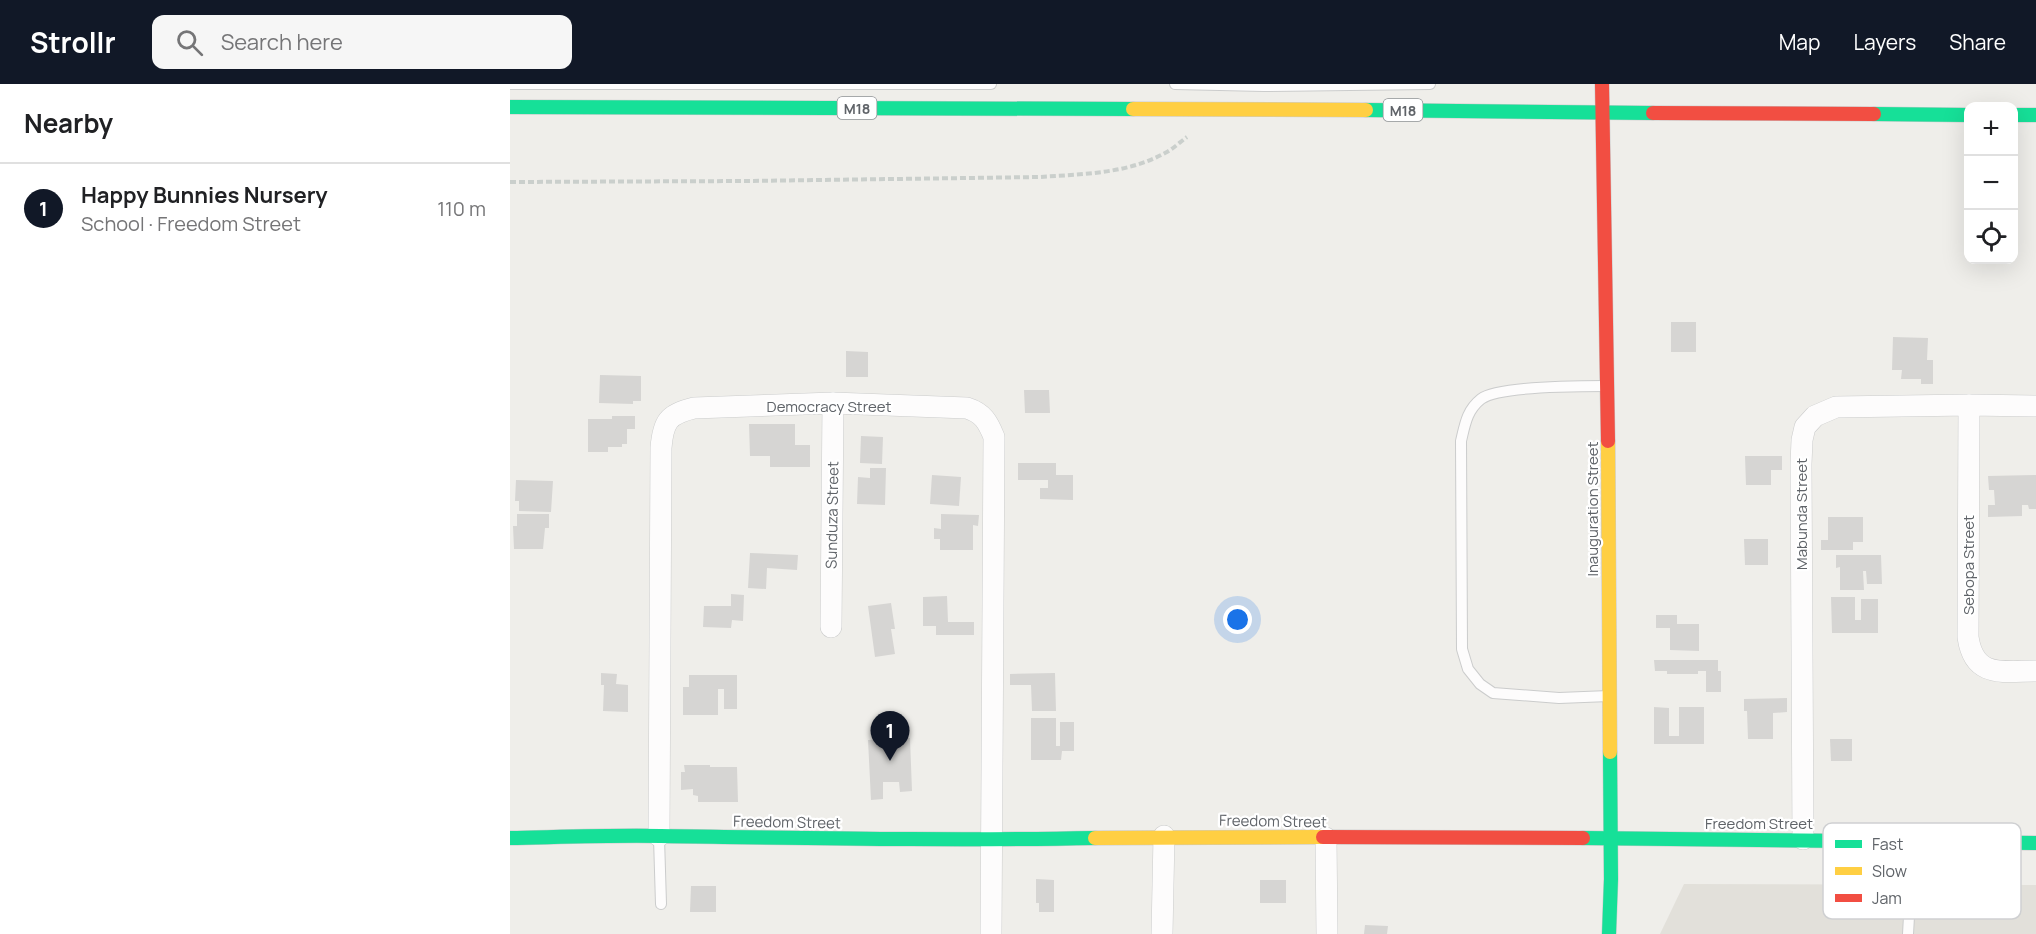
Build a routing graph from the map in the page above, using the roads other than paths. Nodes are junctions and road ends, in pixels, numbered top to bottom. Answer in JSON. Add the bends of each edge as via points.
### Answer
{"nodes":[{"id":1,"x":510,"y":84,"type":"edge"},
{"id":2,"x":992,"y":84,"type":"edge"},
{"id":3,"x":1175,"y":84,"type":"edge"},
{"id":4,"x":1430,"y":84,"type":"edge"},
{"id":5,"x":1602,"y":84,"type":"edge"},
{"id":6,"x":510,"y":106,"type":"edge"},
{"id":7,"x":1602,"y":112,"type":"junction"},
{"id":8,"x":1964,"y":115,"type":"edge"},
{"id":9,"x":2018,"y":115,"type":"edge"},
{"id":10,"x":2036,"y":115,"type":"edge"},
{"id":11,"x":1608,"y":386,"type":"junction"},
{"id":12,"x":833,"y":403,"type":"junction"},
{"id":13,"x":1969,"y":405,"type":"junction"},
{"id":14,"x":2036,"y":406,"type":"edge"},
{"id":15,"x":831,"y":627,"type":"dead end"},
{"id":16,"x":2036,"y":671,"type":"edge"},
{"id":17,"x":1609,"y":696,"type":"junction"},
{"id":18,"x":659,"y":836,"type":"junction"},
{"id":19,"x":1164,"y":836,"type":"junction"},
{"id":20,"x":510,"y":838,"type":"edge"},
{"id":21,"x":1326,"y":838,"type":"junction"},
{"id":22,"x":1803,"y":839,"type":"junction"},
{"id":23,"x":992,"y":840,"type":"junction"},
{"id":24,"x":1610,"y":840,"type":"junction"},
{"id":25,"x":1823,"y":840,"type":"edge"},
{"id":26,"x":661,"y":904,"type":"dead end"},
{"id":27,"x":1909,"y":919,"type":"edge"},
{"id":28,"x":991,"y":934,"type":"edge"},
{"id":29,"x":1162,"y":934,"type":"edge"},
{"id":30,"x":1327,"y":934,"type":"edge"},
{"id":31,"x":1609,"y":934,"type":"edge"},
{"id":32,"x":1908,"y":934,"type":"edge"}],
"edges":[{"from":1,"to":2,"type":"lane"},
{"from":3,"to":4,"type":"lane"},
{"from":5,"to":7,"type":"street","name":"Inauguration Street"},
{"from":6,"to":7,"type":"street","number":"M18"},
{"from":7,"to":8,"type":"street","number":"M18"},
{"from":7,"to":11,"type":"street","name":"Inauguration Street"},
{"from":9,"to":10,"type":"street"},
{"from":11,"to":17,"type":"street","name":"Inauguration Street"},
{"from":11,"to":17,"type":"lane","via":[[1492,393],[1474,406],[1466,418],[1461,441],[1462,649],[1468,669],[1493,693],[1558,698]]},
{"from":12,"to":15,"type":"street","name":"Sunduza Street"},
{"from":12,"to":18,"type":"street","name":"Democracy Street","via":[[694,408],[669,417],[661,459]]},
{"from":12,"to":23,"type":"street","name":"Democracy Street","via":[[967,408],[985,418],[994,437]]},
{"from":13,"to":14,"type":"street","name":"Mabunda Street"},
{"from":13,"to":16,"type":"street","name":"Sebopa Street","via":[[1970,651],[1984,667]]},
{"from":13,"to":22,"type":"street","name":"Mabunda Street","via":[[1836,407],[1815,416],[1805,427],[1801,464]]},
{"from":17,"to":24,"type":"street","name":"Inauguration Street"},
{"from":18,"to":20,"type":"street","name":"Freedom Street"},
{"from":18,"to":23,"type":"street","name":"Freedom Street"},
{"from":18,"to":26,"type":"lane"},
{"from":19,"to":21,"type":"street","name":"Freedom Street"},
{"from":19,"to":23,"type":"street","name":"Freedom Street"},
{"from":19,"to":29,"type":"street"},
{"from":21,"to":24,"type":"street","name":"Freedom Street"},
{"from":21,"to":30,"type":"street"},
{"from":22,"to":24,"type":"street","name":"Freedom Street"},
{"from":22,"to":25,"type":"street","name":"Freedom Street"},
{"from":23,"to":28,"type":"street","name":"Democracy Street"},
{"from":24,"to":31,"type":"street","name":"Inauguration Street"},
{"from":27,"to":32,"type":"lane"}]}
